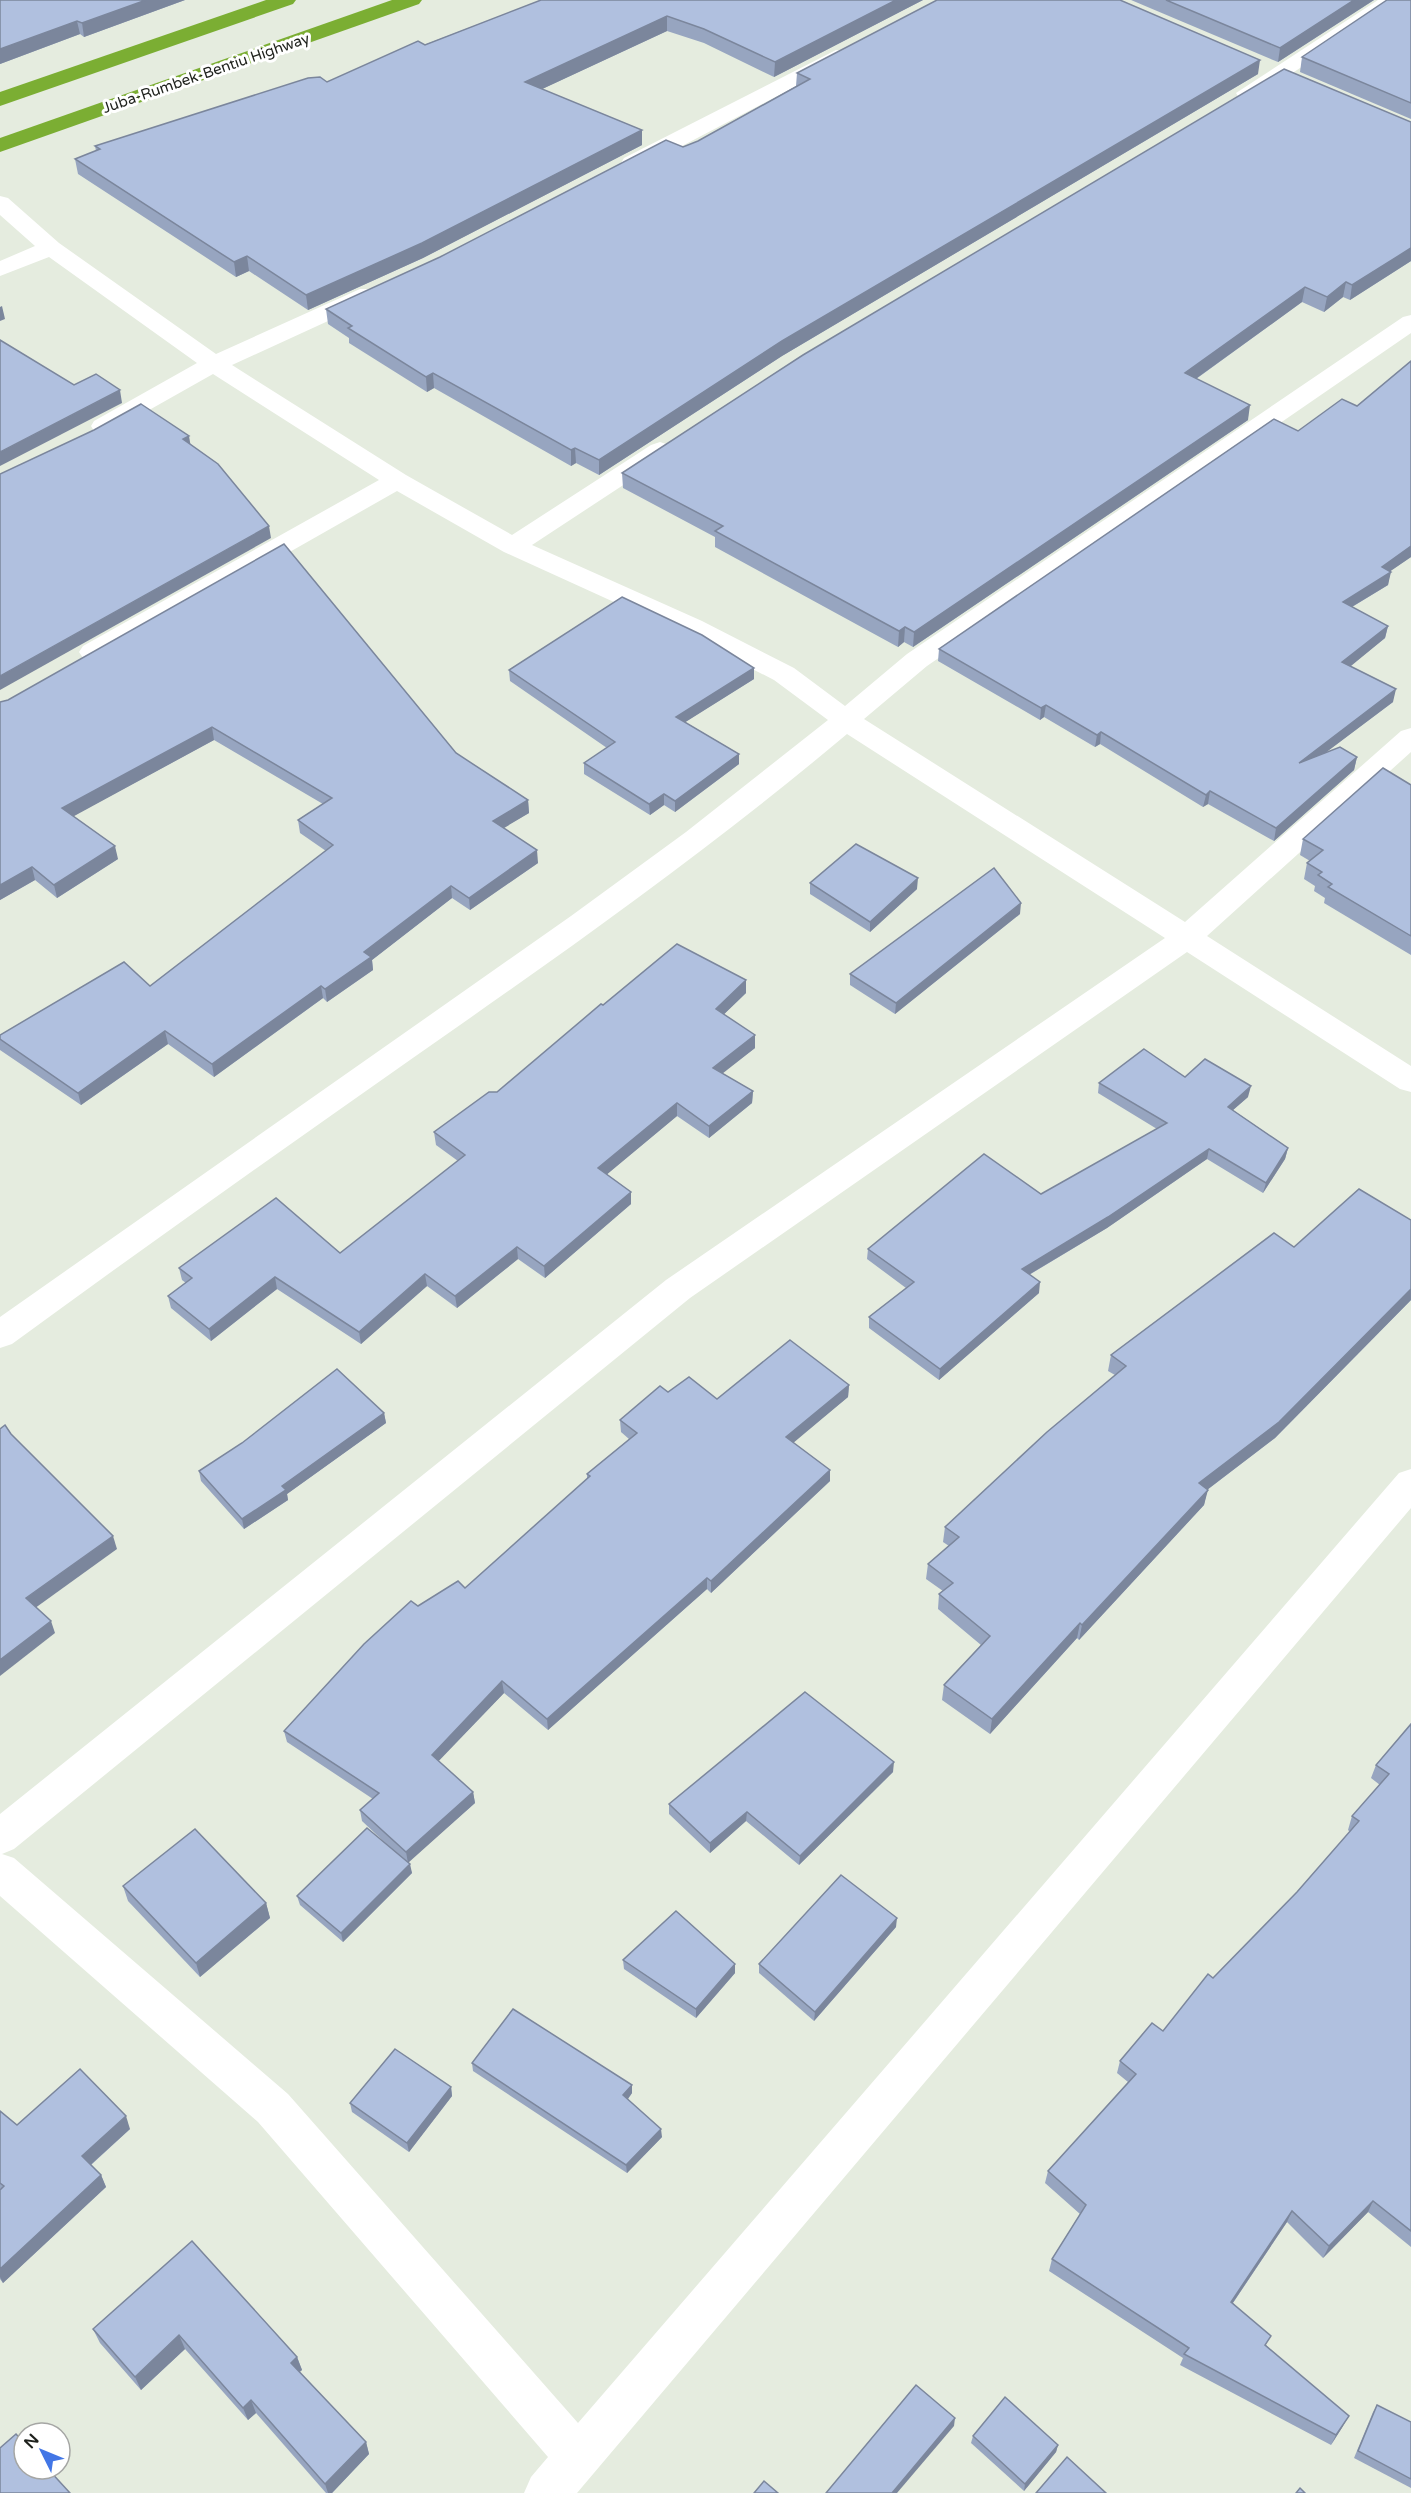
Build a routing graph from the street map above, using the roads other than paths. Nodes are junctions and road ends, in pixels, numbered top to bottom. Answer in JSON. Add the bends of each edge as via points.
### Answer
{"nodes":[{"id":1,"x":286,"y":0,"type":"edge"},
{"id":2,"x":411,"y":0,"type":"edge"},
{"id":3,"x":1392,"y":0,"type":"edge"},
{"id":4,"x":860,"y":44,"type":"edge"},
{"id":5,"x":0,"y":99,"type":"edge"},
{"id":6,"x":1227,"y":104,"type":"edge"},
{"id":7,"x":0,"y":145,"type":"edge"},
{"id":8,"x":609,"y":175,"type":"edge"},
{"id":9,"x":0,"y":203,"type":"edge"},
{"id":10,"x":51,"y":248,"type":"junction"},
{"id":11,"x":0,"y":269,"type":"edge"},
{"id":12,"x":388,"y":285,"type":"edge"},
{"id":13,"x":1411,"y":322,"type":"edge"},
{"id":14,"x":214,"y":364,"type":"junction"},
{"id":15,"x":682,"y":435,"type":"edge"},
{"id":16,"x":86,"y":436,"type":"edge"},
{"id":17,"x":397,"y":480,"type":"junction"},
{"id":18,"x":513,"y":546,"type":"junction"},
{"id":19,"x":71,"y":665,"type":"edge"},
{"id":20,"x":847,"y":721,"type":"junction"},
{"id":21,"x":1411,"y":736,"type":"edge"},
{"id":22,"x":1186,"y":937,"type":"junction"},
{"id":23,"x":1411,"y":1081,"type":"edge"},
{"id":24,"x":0,"y":1335,"type":"edge"},
{"id":25,"x":1411,"y":1483,"type":"edge"},
{"id":26,"x":0,"y":1837,"type":"edge"},
{"id":27,"x":0,"y":1871,"type":"edge"},
{"id":28,"x":578,"y":2457,"type":"junction"},
{"id":29,"x":547,"y":2493,"type":"edge"}],
"edges":[{"from":1,"to":5,"type":"highway"},
{"from":2,"to":7,"type":"highway","name":"Juba-Rumbek-Bentiu Highway"},
{"from":3,"to":6,"type":"street"},
{"from":4,"to":8,"type":"street"},
{"from":9,"to":10,"type":"street"},
{"from":10,"to":11,"type":"street"},
{"from":10,"to":14,"type":"street"},
{"from":12,"to":14,"type":"street"},
{"from":13,"to":20,"type":"street","via":[[917,660]]},
{"from":14,"to":16,"type":"street"},
{"from":14,"to":17,"type":"street"},
{"from":15,"to":18,"type":"street"},
{"from":17,"to":18,"type":"street"},
{"from":17,"to":19,"type":"street"},
{"from":18,"to":20,"type":"street","via":[[692,627],[784,674]]},
{"from":20,"to":22,"type":"street"},
{"from":20,"to":24,"type":"street","via":[[590,917],[133,1236]]},
{"from":21,"to":22,"type":"street"},
{"from":22,"to":23,"type":"street"},
{"from":22,"to":26,"type":"street","via":[[678,1289]]},
{"from":25,"to":28,"type":"street"},
{"from":27,"to":28,"type":"street","via":[[273,2108]]},
{"from":28,"to":29,"type":"street"}]}
